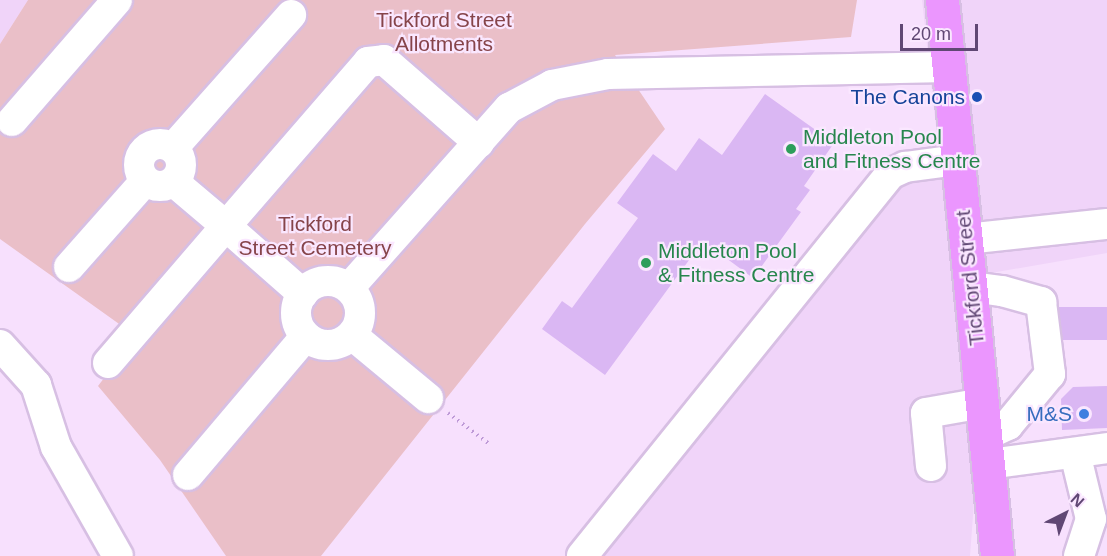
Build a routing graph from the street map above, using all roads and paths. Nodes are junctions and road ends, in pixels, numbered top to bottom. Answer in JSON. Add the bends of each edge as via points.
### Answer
{"nodes":[{"id":1,"x":117,"y":0,"type":"edge"},
{"id":2,"x":942,"y":0,"type":"edge"},
{"id":3,"x":291,"y":15,"type":"dead end"},
{"id":4,"x":948,"y":67,"type":"junction"},
{"id":5,"x":12,"y":121,"type":"dead end"},
{"id":6,"x":479,"y":142,"type":"junction"},
{"id":7,"x":957,"y":160,"type":"junction"},
{"id":8,"x":159,"y":181,"type":"junction"},
{"id":9,"x":1107,"y":224,"type":"edge"},
{"id":10,"x":226,"y":226,"type":"junction"},
{"id":11,"x":966,"y":239,"type":"junction"},
{"id":12,"x":69,"y":267,"type":"dead end"},
{"id":13,"x":972,"y":287,"type":"junction"},
{"id":14,"x":349,"y":288,"type":"junction"},
{"id":15,"x":303,"y":294,"type":"junction"},
{"id":16,"x":352,"y":335,"type":"junction"},
{"id":17,"x":306,"y":336,"type":"junction"},
{"id":18,"x":0,"y":345,"type":"edge"},
{"id":19,"x":108,"y":363,"type":"dead end"},
{"id":20,"x":428,"y":398,"type":"joint"},
{"id":21,"x":983,"y":403,"type":"junction"},
{"id":22,"x":488,"y":443,"type":"dead end"},
{"id":23,"x":1107,"y":448,"type":"edge"},
{"id":24,"x":988,"y":450,"type":"junction"},
{"id":25,"x":1075,"y":453,"type":"junction"},
{"id":26,"x":931,"y":466,"type":"dead end"},
{"id":27,"x":188,"y":475,"type":"dead end"},
{"id":28,"x":118,"y":556,"type":"edge"},
{"id":29,"x":582,"y":556,"type":"edge"},
{"id":30,"x":997,"y":556,"type":"edge"},
{"id":31,"x":1079,"y":556,"type":"edge"}],
"edges":[{"from":1,"to":5,"type":"street"},
{"from":2,"to":4,"type":"main road","name":"Tickford Street"},
{"from":3,"to":8,"type":"street","via":[[173,148],[155,145],[144,151],[139,170]]},
{"from":4,"to":6,"type":"street","via":[[608,74],[552,85],[508,108]]},
{"from":4,"to":7,"type":"main road","name":"Tickford Street"},
{"from":6,"to":10,"type":"street","via":[[384,60],[368,62]]},
{"from":6,"to":14,"type":"street"},
{"from":7,"to":11,"type":"main road","name":"Tickford Street"},
{"from":7,"to":29,"type":"street","via":[[905,167],[890,174]]},
{"from":8,"to":10,"type":"street"},
{"from":8,"to":12,"type":"street"},
{"from":9,"to":11,"type":"street"},
{"from":10,"to":15,"type":"street"},
{"from":10,"to":19,"type":"street"},
{"from":11,"to":13,"type":"main road","name":"Tickford Street"},
{"from":13,"to":21,"type":"main road","name":"Tickford Street"},
{"from":13,"to":24,"type":"street","via":[[1041,302],[1050,374]]},
{"from":14,"to":15,"type":"street","via":[[325,282]]},
{"from":14,"to":16,"type":"street","via":[[360,306]]},
{"from":15,"to":17,"type":"street","via":[[296,311]]},
{"from":16,"to":17,"type":"street","via":[[344,342],[324,345]]},
{"from":16,"to":20,"type":"street"},
{"from":17,"to":27,"type":"street"},
{"from":18,"to":28,"type":"street","via":[[36,385],[56,447]]},
{"from":20,"to":22,"type":"path"},
{"from":21,"to":24,"type":"main road","name":"Tickford Street"},
{"from":21,"to":26,"type":"street","via":[[926,413]]},
{"from":23,"to":25,"type":"street"},
{"from":24,"to":25,"type":"street"},
{"from":24,"to":30,"type":"main road","name":"Tickford Street"},
{"from":25,"to":31,"type":"street","via":[[1091,519]]}]}
